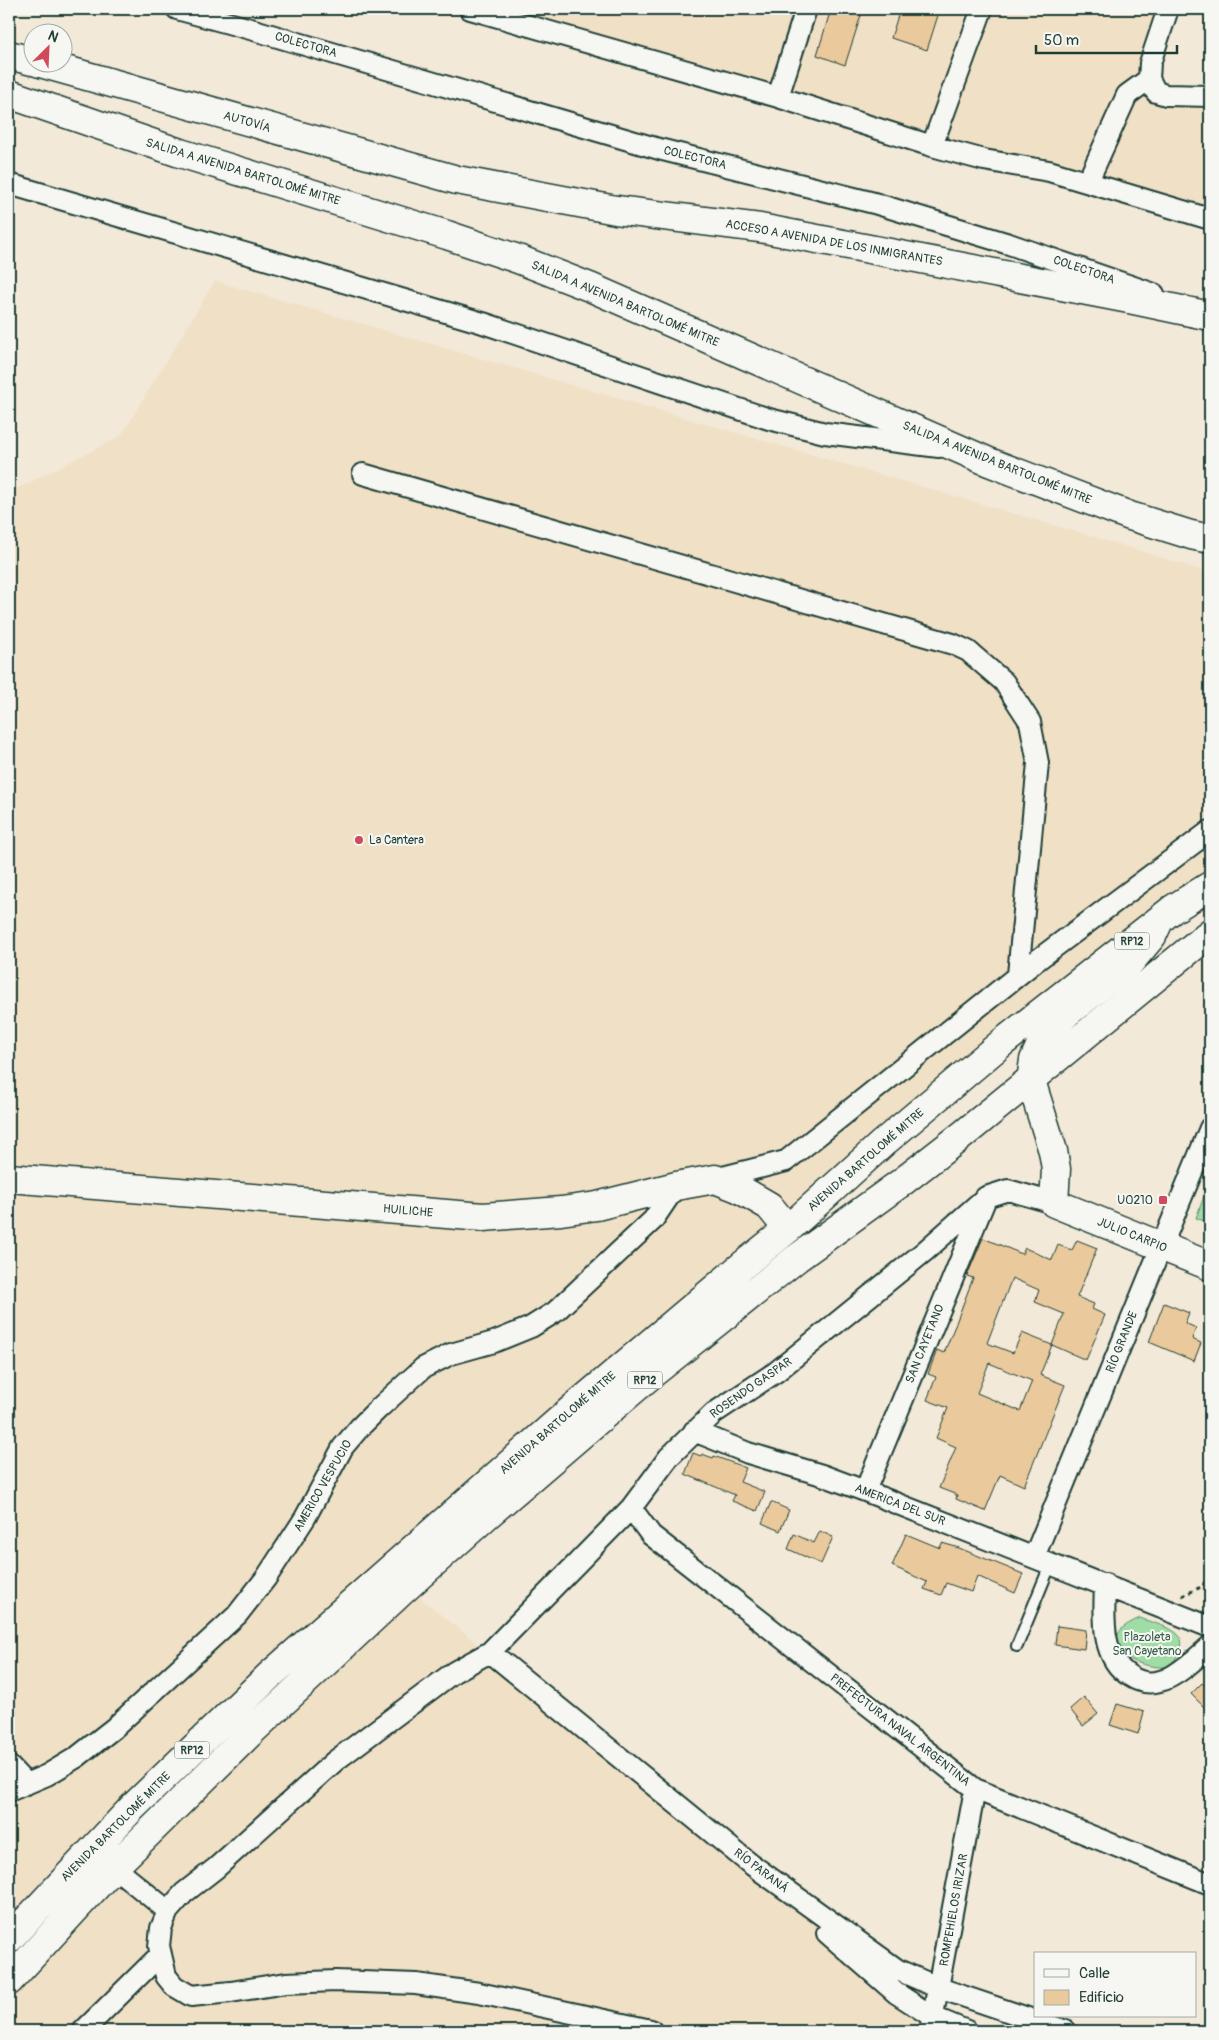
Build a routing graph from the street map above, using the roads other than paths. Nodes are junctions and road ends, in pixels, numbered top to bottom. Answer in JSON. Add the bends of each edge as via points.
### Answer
{"nodes":[{"id":1,"x":177,"y":9,"type":"edge"},
{"id":2,"x":470,"y":9,"type":"edge"},
{"id":3,"x":806,"y":9,"type":"edge"},
{"id":4,"x":982,"y":9,"type":"edge"},
{"id":5,"x":1168,"y":9,"type":"edge"},
{"id":6,"x":9,"y":55,"type":"edge"},
{"id":7,"x":22,"y":58,"type":"edge"},
{"id":8,"x":72,"y":72,"type":"edge"},
{"id":9,"x":1149,"y":79,"type":"junction"},
{"id":10,"x":1210,"y":96,"type":"edge"},
{"id":11,"x":18,"y":97,"type":"edge"},
{"id":12,"x":778,"y":97,"type":"junction"},
{"id":13,"x":932,"y":146,"type":"junction"},
{"id":14,"x":457,"y":180,"type":"joint"},
{"id":15,"x":1088,"y":181,"type":"junction"},
{"id":16,"x":9,"y":184,"type":"edge"},
{"id":17,"x":1210,"y":219,"type":"edge"},
{"id":18,"x":1210,"y":315,"type":"edge"},
{"id":19,"x":960,"y":450,"type":"junction"},
{"id":20,"x":363,"y":474,"type":"dead end"},
{"id":21,"x":1210,"y":539,"type":"edge"},
{"id":22,"x":1210,"y":830,"type":"edge"},
{"id":23,"x":1210,"y":886,"type":"edge"},
{"id":24,"x":1159,"y":919,"type":"junction"},
{"id":25,"x":1210,"y":933,"type":"edge"},
{"id":26,"x":1018,"y":975,"type":"junction"},
{"id":27,"x":1031,"y":1081,"type":"junction"},
{"id":28,"x":1208,"y":1140,"type":"edge"},
{"id":29,"x":9,"y":1178,"type":"edge"},
{"id":30,"x":715,"y":1179,"type":"junction"},
{"id":31,"x":676,"y":1186,"type":"junction"},
{"id":32,"x":986,"y":1197,"type":"junction"},
{"id":33,"x":1054,"y":1203,"type":"junction"},
{"id":34,"x":788,"y":1229,"type":"junction"},
{"id":35,"x":1161,"y":1247,"type":"junction"},
{"id":36,"x":1210,"y":1266,"type":"edge"},
{"id":37,"x":694,"y":1431,"type":"junction"},
{"id":38,"x":865,"y":1491,"type":"junction"},
{"id":39,"x":631,"y":1508,"type":"junction"},
{"id":40,"x":1042,"y":1560,"type":"junction"},
{"id":41,"x":1105,"y":1584,"type":"junction"},
{"id":42,"x":1209,"y":1623,"type":"edge"},
{"id":43,"x":1017,"y":1646,"type":"dead end"},
{"id":44,"x":1210,"y":1646,"type":"edge"},
{"id":45,"x":490,"y":1652,"type":"junction"},
{"id":46,"x":9,"y":1766,"type":"edge"},
{"id":47,"x":17,"y":1788,"type":"edge"},
{"id":48,"x":975,"y":1789,"type":"junction"},
{"id":49,"x":748,"y":1862,"type":"junction"},
{"id":50,"x":114,"y":1867,"type":"junction"},
{"id":51,"x":1210,"y":1884,"type":"edge"},
{"id":52,"x":168,"y":1911,"type":"junction"},
{"id":53,"x":9,"y":1939,"type":"edge"},
{"id":54,"x":161,"y":1954,"type":"junction"},
{"id":55,"x":9,"y":1981,"type":"edge"},
{"id":56,"x":940,"y":1988,"type":"junction"},
{"id":57,"x":932,"y":2024,"type":"edge"},
{"id":58,"x":651,"y":2030,"type":"edge"},
{"id":59,"x":83,"y":2031,"type":"edge"},
{"id":60,"x":967,"y":2031,"type":"edge"},
{"id":61,"x":1066,"y":2031,"type":"edge"}],
"edges":[{"from":1,"to":18,"type":"street","name":"COLECTORA","via":[[658,149],[874,203],[1009,244]]},
{"from":2,"to":12,"type":"street"},
{"from":3,"to":12,"type":"street"},
{"from":4,"to":13,"type":"street"},
{"from":5,"to":9,"type":"street","via":[[1150,63]]},
{"from":6,"to":7,"type":"street"},
{"from":8,"to":14,"type":"street","name":"AUTOVÍA"},
{"from":9,"to":10,"type":"street","via":[[1156,92],[1166,95]]},
{"from":9,"to":15,"type":"street","via":[[1127,96]]},
{"from":11,"to":19,"type":"street","name":"SALIDA A AVENIDA BARTOLOMÉ MITRE","via":[[180,153],[518,259],[592,288]]},
{"from":12,"to":13,"type":"street"},
{"from":13,"to":15,"type":"street"},
{"from":14,"to":18,"type":"street","name":"ACCESO A AVENIDA DE LOS INMIGRANTES","via":[[616,210],[760,228]]},
{"from":15,"to":17,"type":"street"},
{"from":16,"to":19,"type":"street","via":[[483,323],[769,419],[825,433]]},
{"from":19,"to":21,"type":"street","name":"SALIDA A AVENIDA BARTOLOMÉ MITRE","via":[[1090,502]]},
{"from":20,"to":26,"type":"street","via":[[953,644],[968,651],[1004,682],[1030,722],[1038,763]]},
{"from":22,"to":26,"type":"street"},
{"from":23,"to":24,"type":"street","name":"AVENIDA BARTOLOMÉ MITRE","number":"RP12"},
{"from":24,"to":27,"type":"street","via":[[1152,936],[1132,960],[1068,1012],[1044,1037],[1034,1060]]},
{"from":24,"to":34,"type":"street","name":"AVENIDA BARTOLOMÉ MITRE","number":"RP12","via":[[1003,1042],[883,1143]]},
{"from":25,"to":27,"type":"street","name":"AVENIDA BARTOLOMÉ MITRE","number":"RP12"},
{"from":26,"to":30,"type":"street","via":[[786,1161]]},
{"from":27,"to":33,"type":"street","via":[[1054,1151]]},
{"from":27,"to":50,"type":"street","name":"AVENIDA BARTOLOMÉ MITRE","number":"RP12","via":[[902,1182],[797,1258],[581,1434],[401,1592]]},
{"from":28,"to":35,"type":"street","name":"RÍO GRANDE"},
{"from":29,"to":31,"type":"street","name":"HUILICHE","via":[[483,1217],[597,1206]]},
{"from":30,"to":31,"type":"street","name":"HUILICHE"},
{"from":30,"to":34,"type":"street","via":[[769,1206]]},
{"from":31,"to":47,"type":"street","name":"AMERICO VESPUCIO","via":[[653,1220],[555,1312],[531,1327],[494,1342],[450,1354],[423,1368],[378,1409],[343,1447],[305,1518],[266,1578],[237,1615],[107,1734],[77,1757]]},
{"from":32,"to":33,"type":"street","name":"ROSENDO GASPAR","via":[[1008,1190]]},
{"from":32,"to":37,"type":"street","name":"ROSENDO GASPAR","via":[[776,1372],[714,1413]]},
{"from":32,"to":38,"type":"street","name":"SAN CAYETANO"},
{"from":33,"to":35,"type":"street","name":"JULIO CARPIO"},
{"from":34,"to":53,"type":"street","name":"AVENIDA BARTOLOMÉ MITRE","number":"RP12","via":[[579,1404],[269,1676],[132,1808]]},
{"from":35,"to":36,"type":"street","name":"JULIO CARPIO"},
{"from":35,"to":40,"type":"street","name":"RÍO GRANDE"},
{"from":37,"to":38,"type":"street","name":"AMERICA DEL SUR","via":[[748,1453]]},
{"from":37,"to":39,"type":"street","name":"ROSENDO GASPAR","via":[[669,1457]]},
{"from":38,"to":40,"type":"street","name":"AMERICA DEL SUR"},
{"from":39,"to":45,"type":"street","name":"ROSENDO GASPAR"},
{"from":39,"to":48,"type":"street","name":"PREFECTURA NAVAL ARGENTINA","via":[[651,1536]]},
{"from":40,"to":41,"type":"street","name":"AMERICA DEL SUR"},
{"from":40,"to":43,"type":"lane"},
{"from":41,"to":42,"type":"street","name":"AMERICA DEL SUR"},
{"from":41,"to":44,"type":"street","via":[[1104,1617],[1108,1646],[1121,1671],[1144,1682],[1160,1681]]},
{"from":45,"to":49,"type":"street","name":"RÍO PARANÁ"},
{"from":45,"to":52,"type":"street","name":"ROSENDO GASPAR","via":[[454,1672],[335,1762],[184,1893]]},
{"from":46,"to":47,"type":"street"},
{"from":48,"to":51,"type":"street","name":"PREFECTURA NAVAL ARGENTINA"},
{"from":48,"to":56,"type":"street","name":"ROMPEHIELOS IRIZAR"},
{"from":49,"to":56,"type":"street","name":"RÍO PARANÁ","via":[[898,1970]]},
{"from":49,"to":57,"type":"street"},
{"from":50,"to":52,"type":"street"},
{"from":50,"to":55,"type":"street","name":"AVENIDA BARTOLOMÉ MITRE","number":"RP12"},
{"from":52,"to":54,"type":"street","via":[[161,1928]]},
{"from":54,"to":58,"type":"street","via":[[166,1976],[174,1986],[191,1996],[286,1983],[416,1984],[480,1993]]},
{"from":54,"to":59,"type":"street"},
{"from":56,"to":57,"type":"street","name":"ROMPEHIELOS IRIZAR"},
{"from":56,"to":61,"type":"street","name":"RÍO PARANÁ"},
{"from":57,"to":60,"type":"street"}]}
